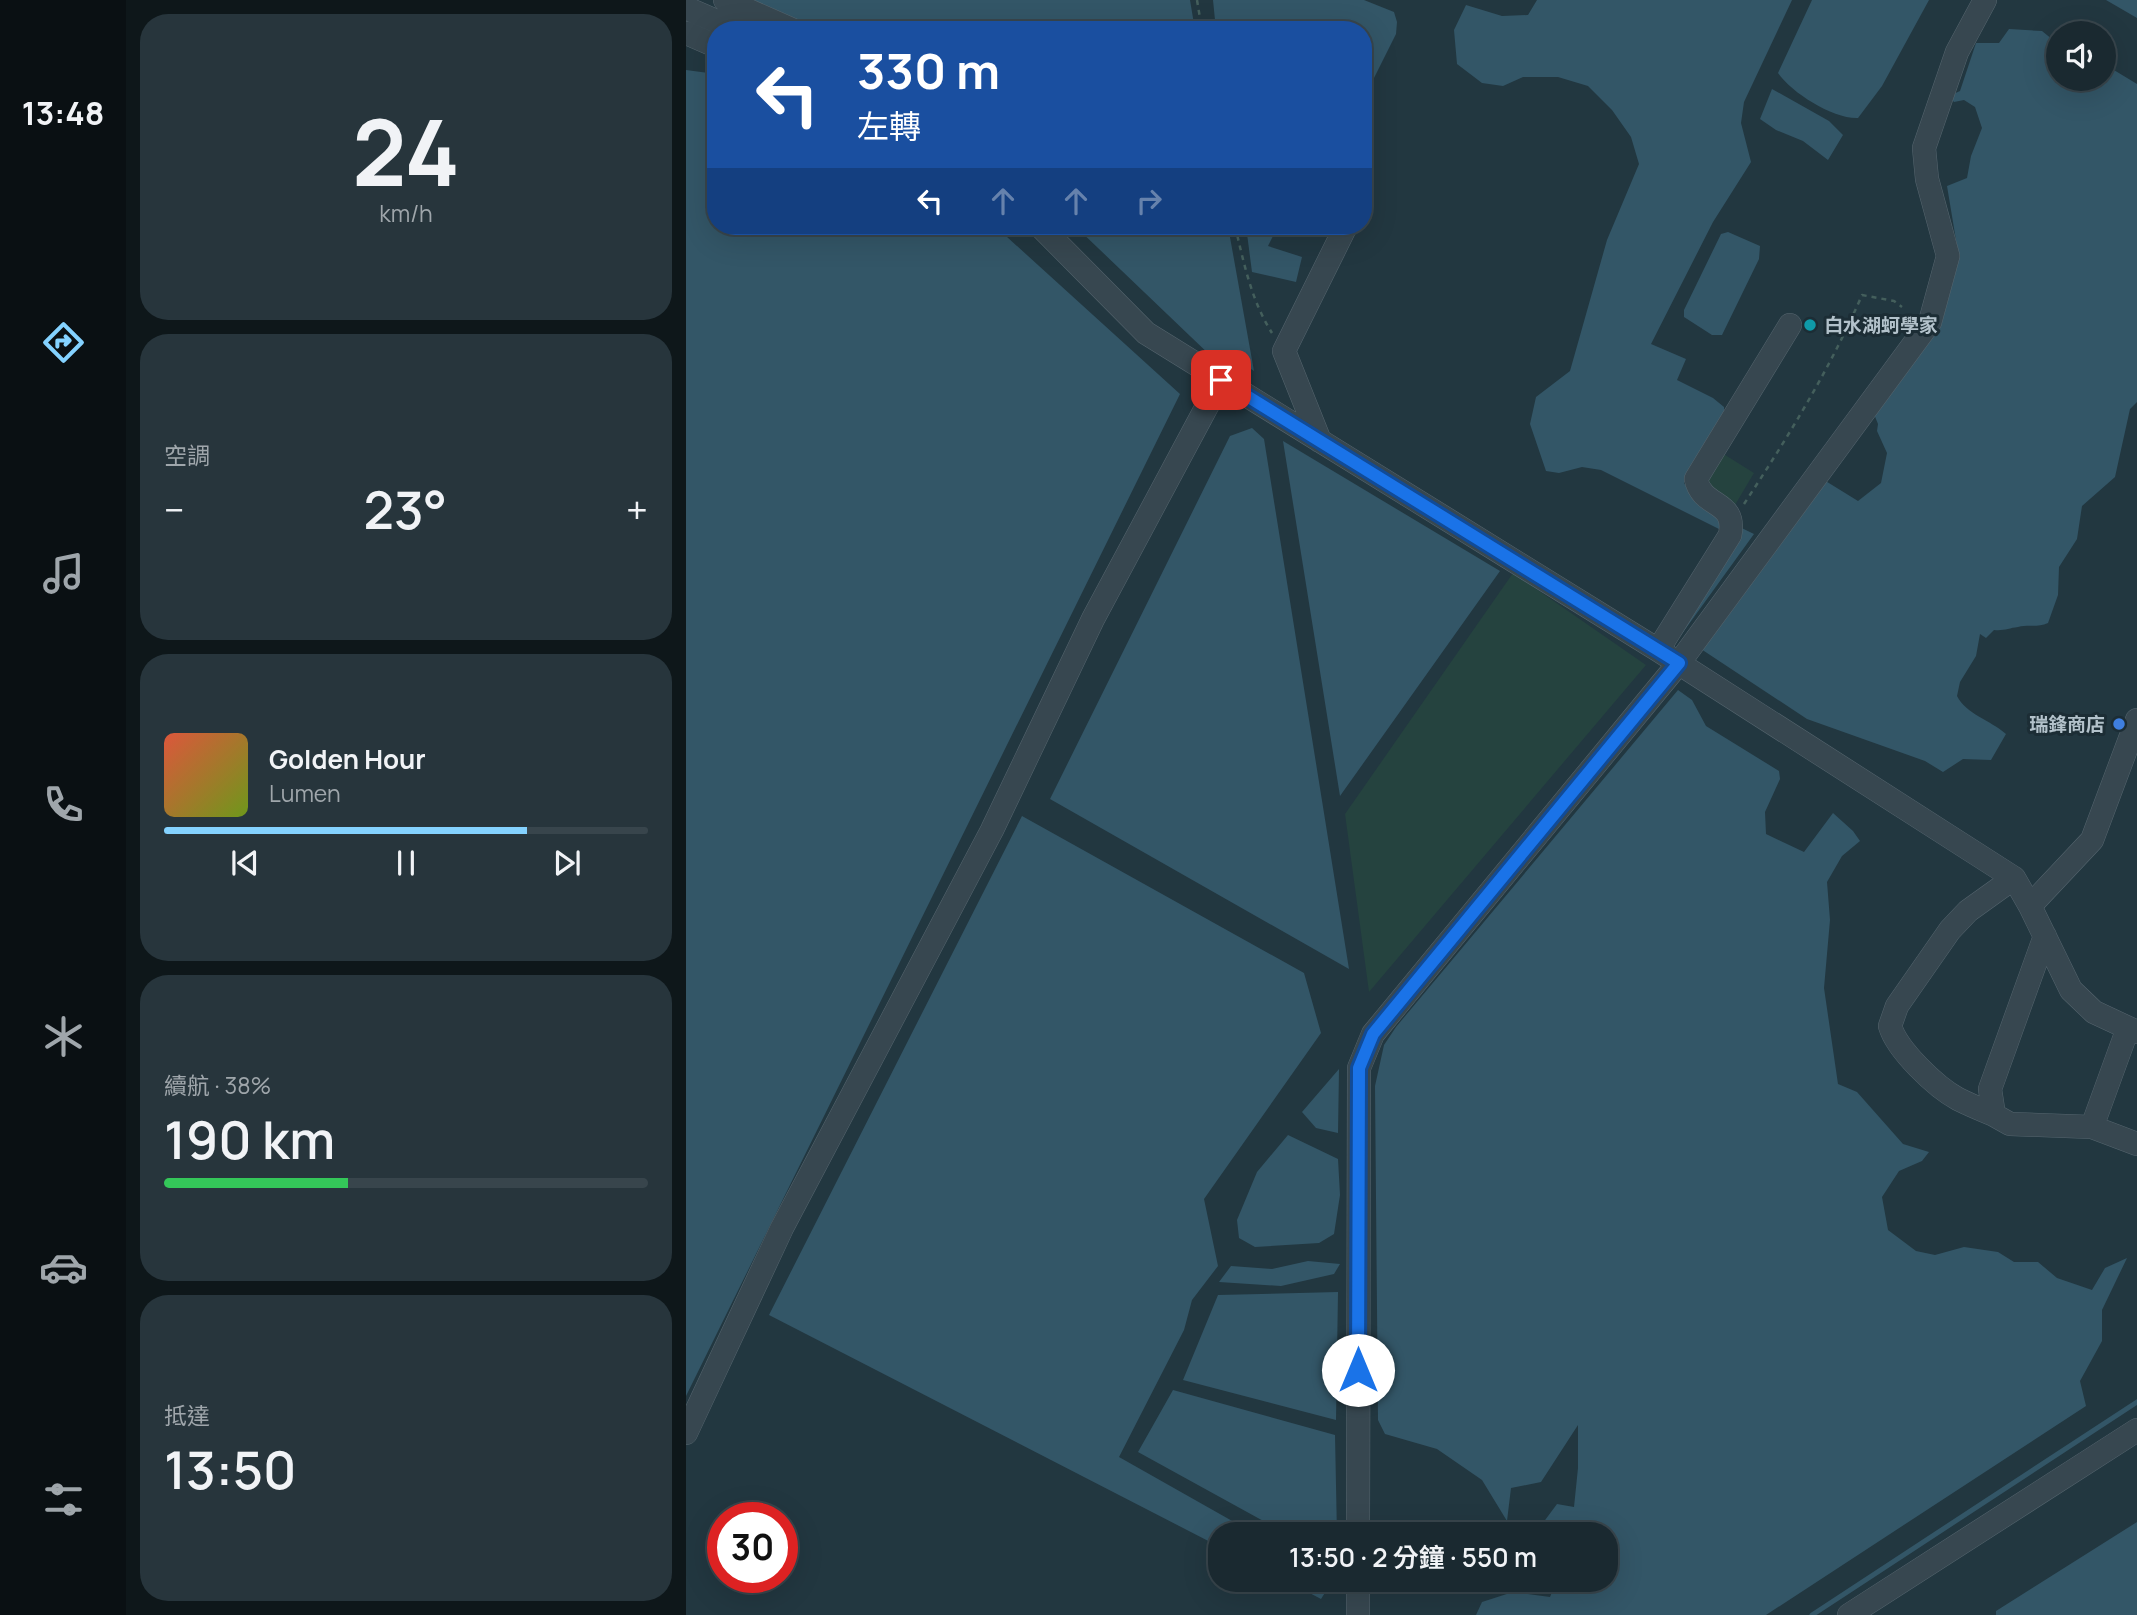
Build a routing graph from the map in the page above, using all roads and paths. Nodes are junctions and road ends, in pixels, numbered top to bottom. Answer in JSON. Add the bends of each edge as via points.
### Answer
{"nodes":[{"id":1,"x":724,"y":0,"type":"edge"},
{"id":2,"x":1196,"y":0,"type":"edge"},
{"id":3,"x":1984,"y":0,"type":"edge"},
{"id":4,"x":686,"y":8,"type":"edge"},
{"id":5,"x":716,"y":21,"type":"edge"},
{"id":6,"x":772,"y":21,"type":"edge"},
{"id":7,"x":1200,"y":21,"type":"edge"},
{"id":8,"x":686,"y":33,"type":"edge"},
{"id":9,"x":707,"y":42,"type":"edge"},
{"id":10,"x":1049,"y":235,"type":"edge"},
{"id":11,"x":1237,"y":235,"type":"edge"},
{"id":12,"x":1342,"y":235,"type":"edge"},
{"id":13,"x":1902,"y":307,"type":"dead end"},
{"id":14,"x":1790,"y":325,"type":"dead end"},
{"id":15,"x":1284,"y":352,"type":"junction"},
{"id":16,"x":1221,"y":380,"type":"junction"},
{"id":17,"x":1320,"y":441,"type":"junction"},
{"id":18,"x":1731,"y":528,"type":"junction"},
{"id":19,"x":1658,"y":650,"type":"junction"},
{"id":20,"x":1679,"y":663,"type":"junction"},
{"id":21,"x":2137,"y":720,"type":"edge"},
{"id":22,"x":2014,"y":878,"type":"junction"},
{"id":23,"x":2030,"y":906,"type":"junction"},
{"id":24,"x":2045,"y":936,"type":"junction"},
{"id":25,"x":2133,"y":1030,"type":"edge"},
{"id":26,"x":1994,"y":1115,"type":"junction"},
{"id":27,"x":2092,"y":1127,"type":"junction"},
{"id":28,"x":2137,"y":1144,"type":"edge"},
{"id":29,"x":2137,"y":1430,"type":"edge"},
{"id":30,"x":686,"y":1433,"type":"edge"},
{"id":31,"x":1358,"y":1522,"type":"edge"},
{"id":32,"x":1358,"y":1592,"type":"edge"},
{"id":33,"x":1358,"y":1615,"type":"edge"},
{"id":34,"x":1849,"y":1615,"type":"edge"}],
"edges":[{"from":1,"to":6,"type":"street"},
{"from":2,"to":7,"type":"path"},
{"from":3,"to":20,"type":"street","via":[[1957,52],[1924,148],[1927,179],[1948,256],[1930,322]]},
{"from":4,"to":5,"type":"street"},
{"from":8,"to":9,"type":"street"},
{"from":10,"to":16,"type":"street","via":[[1146,333]]},
{"from":11,"to":15,"type":"path","via":[[1254,297]]},
{"from":12,"to":15,"type":"street"},
{"from":13,"to":18,"type":"path","via":[[1894,301],[1861,295],[1801,415]]},
{"from":14,"to":18,"type":"street","via":[[1696,479],[1698,488],[1729,513]]},
{"from":15,"to":17,"type":"street"},
{"from":16,"to":17,"type":"street"},
{"from":16,"to":30,"type":"street","via":[[1093,619],[992,830],[782,1228]]},
{"from":17,"to":19,"type":"street"},
{"from":18,"to":19,"type":"street"},
{"from":19,"to":20,"type":"street"},
{"from":20,"to":22,"type":"street"},
{"from":20,"to":31,"type":"street","via":[[1373,1034],[1359,1068]]},
{"from":21,"to":23,"type":"street","via":[[2092,840]]},
{"from":22,"to":23,"type":"street"},
{"from":22,"to":26,"type":"street","via":[[1950,930],[1897,1006],[1890,1026],[1899,1046],[1941,1088]]},
{"from":23,"to":24,"type":"street"},
{"from":24,"to":25,"type":"street","via":[[2071,990],[2094,1012]]},
{"from":24,"to":26,"type":"street","via":[[1990,1089]]},
{"from":25,"to":27,"type":"street"},
{"from":26,"to":27,"type":"street","via":[[2010,1124]]},
{"from":27,"to":28,"type":"street"},
{"from":29,"to":34,"type":"street"},
{"from":32,"to":33,"type":"street"}]}
